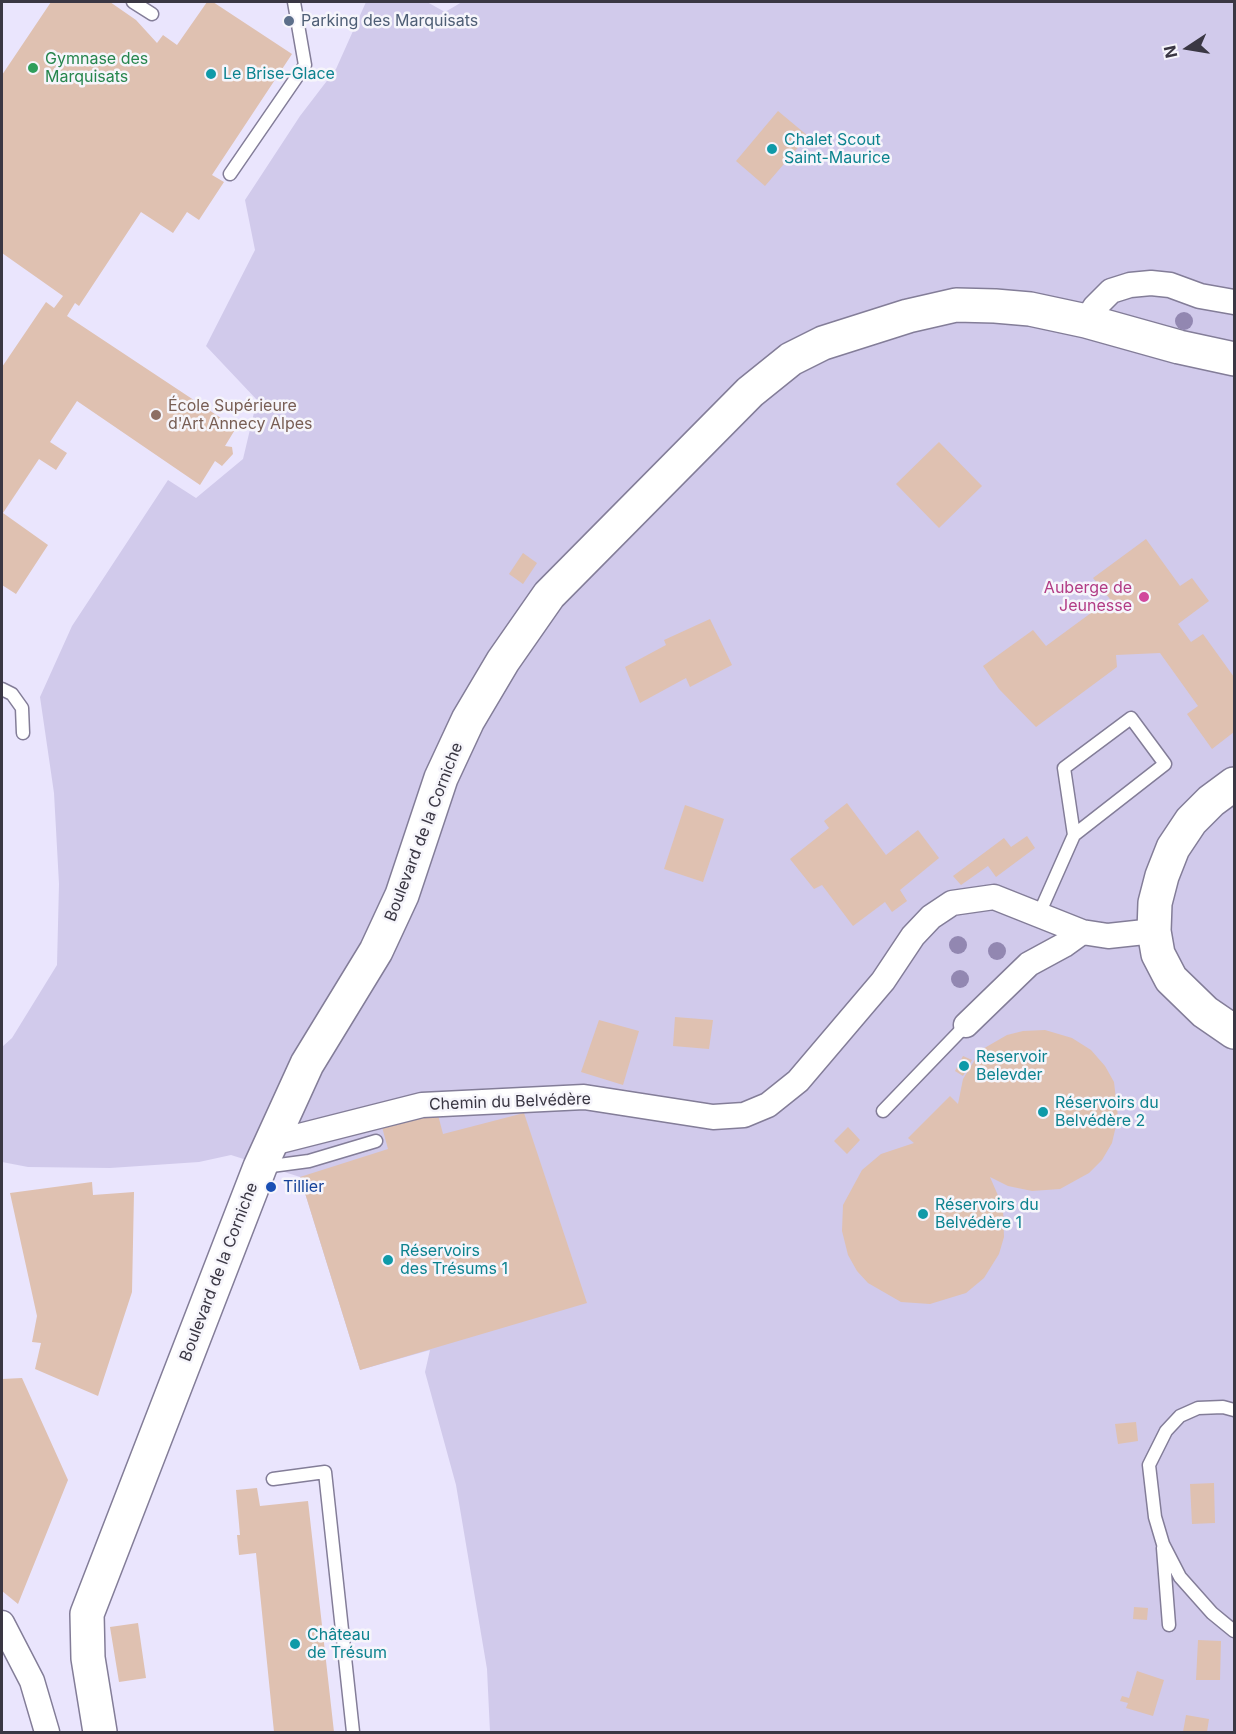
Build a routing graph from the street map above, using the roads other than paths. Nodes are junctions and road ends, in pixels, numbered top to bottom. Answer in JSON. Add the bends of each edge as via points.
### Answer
{"nodes":[{"id":1,"x":133,"y":2,"type":"edge"},
{"id":2,"x":294,"y":2,"type":"edge"},
{"id":3,"x":152,"y":14,"type":"dead end"},
{"id":4,"x":230,"y":174,"type":"dead end"},
{"id":5,"x":1234,"y":302,"type":"edge"},
{"id":6,"x":1086,"y":321,"type":"junction"},
{"id":7,"x":1234,"y":359,"type":"edge"},
{"id":8,"x":2,"y":688,"type":"edge"},
{"id":9,"x":23,"y":733,"type":"dead end"},
{"id":10,"x":1234,"y":784,"type":"edge"},
{"id":11,"x":1074,"y":835,"type":"junction"},
{"id":12,"x":1039,"y":914,"type":"junction"},
{"id":13,"x":1154,"y":931,"type":"junction"},
{"id":14,"x":1082,"y":932,"type":"junction"},
{"id":15,"x":966,"y":1025,"type":"joint"},
{"id":16,"x":1234,"y":1032,"type":"edge"},
{"id":17,"x":883,"y":1112,"type":"dead end"},
{"id":18,"x":376,"y":1141,"type":"dead end"},
{"id":19,"x":266,"y":1155,"type":"junction"},
{"id":20,"x":1234,"y":1410,"type":"edge"},
{"id":21,"x":273,"y":1479,"type":"dead end"},
{"id":22,"x":1163,"y":1544,"type":"junction"},
{"id":23,"x":2,"y":1623,"type":"edge"},
{"id":24,"x":1169,"y":1625,"type":"dead end"},
{"id":25,"x":1234,"y":1631,"type":"edge"},
{"id":26,"x":47,"y":1732,"type":"edge"},
{"id":27,"x":100,"y":1732,"type":"edge"},
{"id":28,"x":353,"y":1732,"type":"edge"}],
"edges":[{"from":1,"to":3,"type":"lane"},
{"from":2,"to":4,"type":"lane","via":[[305,65]]},
{"from":5,"to":6,"type":"street","via":[[1170,285],[1130,285],[1111,291]]},
{"from":6,"to":7,"type":"main road","name":"Boulevard de la Corniche"},
{"from":6,"to":19,"type":"main road","name":"Boulevard de la Corniche","via":[[1030,309],[956,305],[823,343],[790,359],[750,392],[599,542],[549,595],[468,720],[441,778],[402,895],[385,932],[307,1064]]},
{"from":8,"to":9,"type":"lane","via":[[22,708]]},
{"from":10,"to":13,"type":"main road","via":[[1191,821],[1173,848],[1155,903]]},
{"from":11,"to":11,"type":"lane","via":[[1165,764],[1131,718],[1064,768]]},
{"from":11,"to":12,"type":"lane"},
{"from":12,"to":14,"type":"street","name":"Chemin du Belvédère"},
{"from":12,"to":19,"type":"street","name":"Chemin du Belvédère","via":[[994,897],[952,903],[931,917],[913,936],[884,981],[798,1081],[768,1105],[744,1115],[713,1117],[584,1096],[422,1105]]},
{"from":13,"to":14,"type":"street","name":"Chemin du Belvédère","via":[[1108,936]]},
{"from":13,"to":16,"type":"main road","via":[[1158,954],[1171,979],[1205,1012]]},
{"from":14,"to":15,"type":"street","via":[[1029,964]]},
{"from":15,"to":17,"type":"lane"},
{"from":18,"to":19,"type":"lane","via":[[309,1161]]},
{"from":19,"to":27,"type":"main road","name":"Boulevard de la Corniche","via":[[87,1614],[88,1658]]},
{"from":20,"to":22,"type":"lane","via":[[1198,1408],[1180,1416],[1154,1451],[1149,1465],[1151,1488]]},
{"from":21,"to":28,"type":"lane","via":[[326,1472]]},
{"from":22,"to":24,"type":"lane"},
{"from":22,"to":25,"type":"lane","via":[[1180,1577]]},
{"from":23,"to":26,"type":"street","via":[[32,1681]]}]}
